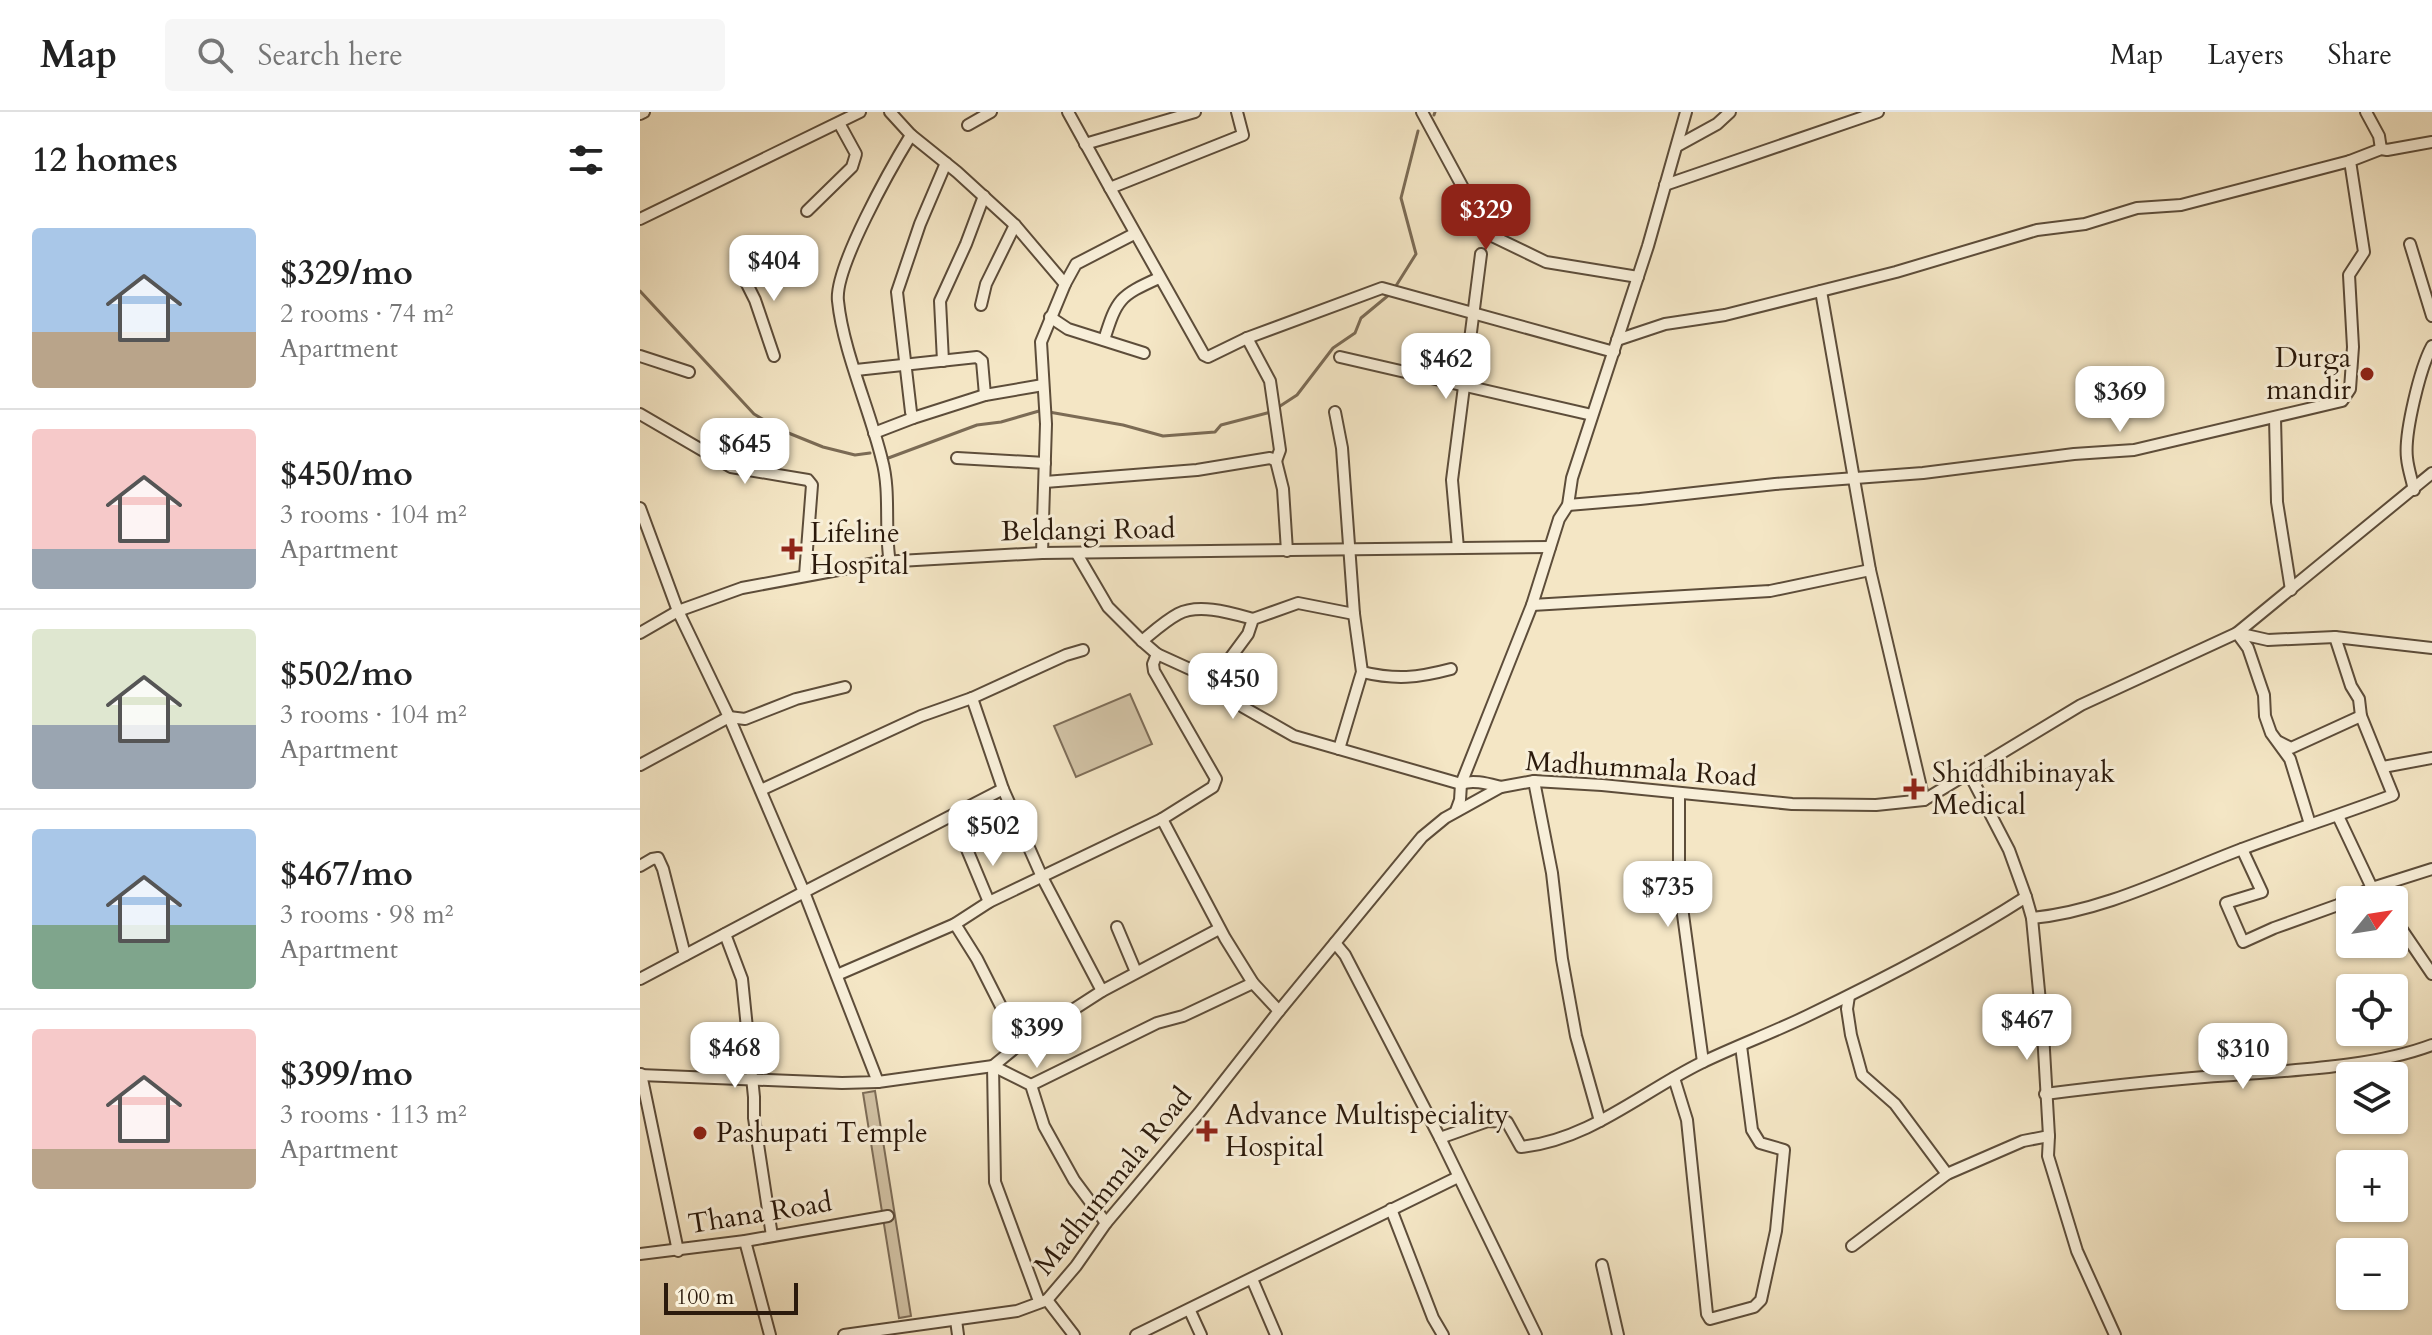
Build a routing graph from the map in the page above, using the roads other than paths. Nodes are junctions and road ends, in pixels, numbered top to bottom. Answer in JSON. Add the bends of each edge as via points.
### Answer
{"nodes":[{"id":1,"x":859,"y":112,"type":"edge"},
{"id":2,"x":890,"y":112,"type":"edge"},
{"id":3,"x":991,"y":112,"type":"edge"},
{"id":4,"x":1068,"y":112,"type":"edge"},
{"id":5,"x":1195,"y":112,"type":"edge"},
{"id":6,"x":1237,"y":112,"type":"edge"},
{"id":7,"x":1422,"y":112,"type":"edge"},
{"id":8,"x":1686,"y":112,"type":"edge"},
{"id":9,"x":1730,"y":112,"type":"edge"},
{"id":10,"x":1878,"y":112,"type":"edge"},
{"id":11,"x":2366,"y":112,"type":"edge"},
{"id":12,"x":839,"y":123,"type":"junction"},
{"id":13,"x":968,"y":125,"type":"dead end"},
{"id":14,"x":911,"y":135,"type":"junction"},
{"id":15,"x":2432,"y":142,"type":"edge"},
{"id":16,"x":1085,"y":144,"type":"junction"},
{"id":17,"x":1677,"y":146,"type":"junction"},
{"id":18,"x":2381,"y":149,"type":"junction"},
{"id":19,"x":2350,"y":161,"type":"junction"},
{"id":20,"x":946,"y":163,"type":"junction"},
{"id":21,"x":1665,"y":185,"type":"junction"},
{"id":22,"x":1110,"y":188,"type":"junction"},
{"id":23,"x":984,"y":196,"type":"junction"},
{"id":24,"x":807,"y":211,"type":"dead end"},
{"id":25,"x":640,"y":219,"type":"edge"},
{"id":26,"x":1015,"y":225,"type":"junction"},
{"id":27,"x":1134,"y":234,"type":"junction"},
{"id":28,"x":2410,"y":244,"type":"dead end"},
{"id":29,"x":1481,"y":254,"type":"dead end"},
{"id":30,"x":738,"y":266,"type":"dead end"},
{"id":31,"x":1638,"y":277,"type":"junction"},
{"id":32,"x":1159,"y":278,"type":"junction"},
{"id":33,"x":1065,"y":284,"type":"junction"},
{"id":34,"x":1821,"y":291,"type":"junction"},
{"id":35,"x":981,"y":305,"type":"dead end"},
{"id":36,"x":1473,"y":315,"type":"junction"},
{"id":37,"x":2432,"y":316,"type":"edge"},
{"id":38,"x":1050,"y":317,"type":"junction"},
{"id":39,"x":1247,"y":338,"type":"junction"},
{"id":40,"x":1104,"y":340,"type":"junction"},
{"id":41,"x":1617,"y":340,"type":"junction"},
{"id":42,"x":2432,"y":346,"type":"edge"},
{"id":43,"x":1614,"y":352,"type":"junction"},
{"id":44,"x":1144,"y":353,"type":"dead end"},
{"id":45,"x":640,"y":356,"type":"edge"},
{"id":46,"x":774,"y":356,"type":"dead end"},
{"id":47,"x":1340,"y":357,"type":"dead end"},
{"id":48,"x":943,"y":361,"type":"junction"},
{"id":49,"x":905,"y":366,"type":"junction"},
{"id":50,"x":856,"y":370,"type":"junction"},
{"id":51,"x":689,"y":372,"type":"dead end"},
{"id":52,"x":1043,"y":385,"type":"junction"},
{"id":53,"x":1465,"y":385,"type":"junction"},
{"id":54,"x":985,"y":395,"type":"junction"},
{"id":55,"x":1335,"y":412,"type":"dead end"},
{"id":56,"x":640,"y":414,"type":"edge"},
{"id":57,"x":1592,"y":415,"type":"junction"},
{"id":58,"x":913,"y":418,"type":"junction"},
{"id":59,"x":2275,"y":418,"type":"junction"},
{"id":60,"x":874,"y":433,"type":"junction"},
{"id":61,"x":957,"y":458,"type":"dead end"},
{"id":62,"x":1276,"y":461,"type":"junction"},
{"id":63,"x":1045,"y":463,"type":"junction"},
{"id":64,"x":2432,"y":473,"type":"edge"},
{"id":65,"x":1852,"y":480,"type":"junction"},
{"id":66,"x":1045,"y":482,"type":"junction"},
{"id":67,"x":2414,"y":490,"type":"junction"},
{"id":68,"x":1568,"y":505,"type":"junction"},
{"id":69,"x":640,"y":508,"type":"edge"},
{"id":70,"x":1550,"y":547,"type":"junction"},
{"id":71,"x":1458,"y":548,"type":"junction"},
{"id":72,"x":1350,"y":550,"type":"junction"},
{"id":73,"x":1287,"y":551,"type":"junction"},
{"id":74,"x":1042,"y":553,"type":"junction"},
{"id":75,"x":1077,"y":554,"type":"junction"},
{"id":76,"x":890,"y":563,"type":"junction"},
{"id":77,"x":1870,"y":570,"type":"junction"},
{"id":78,"x":805,"y":575,"type":"junction"},
{"id":79,"x":2291,"y":590,"type":"junction"},
{"id":80,"x":1532,"y":605,"type":"junction"},
{"id":81,"x":678,"y":611,"type":"junction"},
{"id":82,"x":1354,"y":614,"type":"junction"},
{"id":83,"x":1253,"y":619,"type":"junction"},
{"id":84,"x":640,"y":633,"type":"edge"},
{"id":85,"x":2237,"y":633,"type":"junction"},
{"id":86,"x":2335,"y":637,"type":"junction"},
{"id":87,"x":1142,"y":641,"type":"junction"},
{"id":88,"x":2432,"y":648,"type":"edge"},
{"id":89,"x":1083,"y":650,"type":"dead end"},
{"id":90,"x":1157,"y":654,"type":"junction"},
{"id":91,"x":1451,"y":669,"type":"dead end"},
{"id":92,"x":1362,"y":672,"type":"junction"},
{"id":93,"x":1214,"y":680,"type":"junction"},
{"id":94,"x":845,"y":687,"type":"dead end"},
{"id":95,"x":972,"y":698,"type":"junction"},
{"id":96,"x":2361,"y":716,"type":"junction"},
{"id":97,"x":729,"y":717,"type":"junction"},
{"id":98,"x":2276,"y":741,"type":"junction"},
{"id":99,"x":1339,"y":749,"type":"junction"},
{"id":100,"x":2432,"y":758,"type":"edge"},
{"id":101,"x":640,"y":765,"type":"edge"},
{"id":102,"x":2383,"y":767,"type":"junction"},
{"id":103,"x":1969,"y":773,"type":"junction"},
{"id":104,"x":1534,"y":781,"type":"junction"},
{"id":105,"x":1461,"y":784,"type":"junction"},
{"id":106,"x":1501,"y":787,"type":"junction"},
{"id":107,"x":1003,"y":789,"type":"junction"},
{"id":108,"x":761,"y":790,"type":"junction"},
{"id":109,"x":1679,"y":793,"type":"junction"},
{"id":110,"x":1924,"y":800,"type":"junction"},
{"id":111,"x":1455,"y":813,"type":"junction"},
{"id":112,"x":2338,"y":816,"type":"junction"},
{"id":113,"x":1162,"y":819,"type":"junction"},
{"id":114,"x":2310,"y":824,"type":"junction"},
{"id":115,"x":966,"y":847,"type":"dead end"},
{"id":116,"x":2242,"y":849,"type":"junction"},
{"id":117,"x":640,"y":866,"type":"edge"},
{"id":118,"x":2431,"y":871,"type":"edge"},
{"id":119,"x":1042,"y":877,"type":"junction"},
{"id":120,"x":2371,"y":886,"type":"edge"},
{"id":121,"x":2379,"y":886,"type":"edge"},
{"id":122,"x":804,"y":892,"type":"junction"},
{"id":123,"x":2026,"y":897,"type":"junction"},
{"id":124,"x":989,"y":902,"type":"junction"},
{"id":125,"x":2336,"y":906,"type":"edge"},
{"id":126,"x":2032,"y":918,"type":"junction"},
{"id":127,"x":955,"y":924,"type":"junction"},
{"id":128,"x":1117,"y":927,"type":"dead end"},
{"id":129,"x":1219,"y":929,"type":"junction"},
{"id":130,"x":725,"y":934,"type":"junction"},
{"id":131,"x":2408,"y":939,"type":"edge"},
{"id":132,"x":1335,"y":943,"type":"junction"},
{"id":133,"x":685,"y":955,"type":"junction"},
{"id":134,"x":1136,"y":972,"type":"junction"},
{"id":135,"x":2432,"y":974,"type":"edge"},
{"id":136,"x":837,"y":975,"type":"junction"},
{"id":137,"x":640,"y":979,"type":"edge"},
{"id":138,"x":1253,"y":983,"type":"junction"},
{"id":139,"x":1102,"y":991,"type":"junction"},
{"id":140,"x":1849,"y":996,"type":"junction"},
{"id":141,"x":1279,"y":1011,"type":"junction"},
{"id":142,"x":1020,"y":1044,"type":"junction"},
{"id":143,"x":2432,"y":1045,"type":"edge"},
{"id":144,"x":1741,"y":1046,"type":"junction"},
{"id":145,"x":1703,"y":1062,"type":"junction"},
{"id":146,"x":993,"y":1066,"type":"junction"},
{"id":147,"x":641,"y":1074,"type":"edge"},
{"id":148,"x":750,"y":1078,"type":"junction"},
{"id":149,"x":1674,"y":1078,"type":"junction"},
{"id":150,"x":873,"y":1082,"type":"junction"},
{"id":151,"x":1031,"y":1085,"type":"junction"},
{"id":152,"x":2045,"y":1094,"type":"junction"},
{"id":153,"x":1600,"y":1121,"type":"junction"},
{"id":154,"x":2049,"y":1136,"type":"junction"},
{"id":155,"x":1440,"y":1138,"type":"junction"},
{"id":156,"x":1947,"y":1174,"type":"junction"},
{"id":157,"x":1458,"y":1177,"type":"junction"},
{"id":158,"x":1391,"y":1209,"type":"junction"},
{"id":159,"x":888,"y":1216,"type":"dead end"},
{"id":160,"x":1106,"y":1223,"type":"junction"},
{"id":161,"x":772,"y":1236,"type":"junction"},
{"id":162,"x":745,"y":1241,"type":"junction"},
{"id":163,"x":1852,"y":1246,"type":"dead end"},
{"id":164,"x":678,"y":1251,"type":"junction"},
{"id":165,"x":640,"y":1254,"type":"edge"},
{"id":166,"x":1602,"y":1265,"type":"dead end"},
{"id":167,"x":1252,"y":1279,"type":"junction"},
{"id":168,"x":1043,"y":1301,"type":"junction"},
{"id":169,"x":1190,"y":1311,"type":"junction"},
{"id":170,"x":956,"y":1320,"type":"junction"},
{"id":171,"x":915,"y":1330,"type":"edge"},
{"id":172,"x":770,"y":1335,"type":"edge"},
{"id":173,"x":844,"y":1335,"type":"edge"},
{"id":174,"x":958,"y":1335,"type":"edge"},
{"id":175,"x":1074,"y":1335,"type":"edge"},
{"id":176,"x":1136,"y":1335,"type":"edge"},
{"id":177,"x":1201,"y":1335,"type":"edge"},
{"id":178,"x":1276,"y":1335,"type":"edge"},
{"id":179,"x":1443,"y":1335,"type":"edge"},
{"id":180,"x":1536,"y":1335,"type":"edge"},
{"id":181,"x":1618,"y":1335,"type":"edge"},
{"id":182,"x":2115,"y":1335,"type":"edge"}],
"edges":[{"from":1,"to":12,"type":"street"},
{"from":2,"to":14,"type":"street"},
{"from":3,"to":13,"type":"street"},
{"from":4,"to":16,"type":"street"},
{"from":5,"to":16,"type":"street"},
{"from":6,"to":22,"type":"street","via":[[1243,135]]},
{"from":7,"to":31,"type":"street","via":[[1488,234],[1546,262]]},
{"from":8,"to":17,"type":"street"},
{"from":9,"to":17,"type":"street"},
{"from":10,"to":21,"type":"street"},
{"from":11,"to":18,"type":"street"},
{"from":12,"to":24,"type":"street","via":[[856,154],[852,167]]},
{"from":12,"to":25,"type":"street"},
{"from":14,"to":20,"type":"street"},
{"from":14,"to":50,"type":"street","via":[[852,248],[837,298]]},
{"from":15,"to":18,"type":"street"},
{"from":16,"to":22,"type":"street"},
{"from":17,"to":21,"type":"street"},
{"from":18,"to":19,"type":"street"},
{"from":19,"to":34,"type":"street","via":[[2181,205],[2137,208],[2085,224],[2037,230]]},
{"from":19,"to":59,"type":"street","via":[[2364,252],[2349,275],[2350,389],[2342,401]]},
{"from":20,"to":23,"type":"street"},
{"from":20,"to":49,"type":"street","via":[[897,292]]},
{"from":21,"to":31,"type":"street"},
{"from":22,"to":27,"type":"street"},
{"from":23,"to":26,"type":"street"},
{"from":23,"to":48,"type":"street","via":[[940,301]]},
{"from":26,"to":33,"type":"street"},
{"from":26,"to":35,"type":"street"},
{"from":27,"to":32,"type":"street"},
{"from":27,"to":33,"type":"street","via":[[1076,264]]},
{"from":28,"to":37,"type":"street"},
{"from":29,"to":36,"type":"street"},
{"from":30,"to":46,"type":"street"},
{"from":31,"to":41,"type":"street"},
{"from":32,"to":39,"type":"street","via":[[1204,355]]},
{"from":32,"to":40,"type":"street","via":[[1115,304]]},
{"from":33,"to":38,"type":"street"},
{"from":34,"to":41,"type":"street","via":[[1665,324]]},
{"from":34,"to":65,"type":"street"},
{"from":36,"to":39,"type":"street","via":[[1382,288]]},
{"from":36,"to":43,"type":"street"},
{"from":36,"to":53,"type":"street"},
{"from":38,"to":40,"type":"street"},
{"from":38,"to":52,"type":"street","via":[[1041,342]]},
{"from":39,"to":62,"type":"street","via":[[1270,381],[1280,450]]},
{"from":40,"to":44,"type":"street"},
{"from":41,"to":43,"type":"street"},
{"from":42,"to":67,"type":"street","via":[[2412,406],[2406,456]]},
{"from":43,"to":57,"type":"street"},
{"from":45,"to":51,"type":"street"},
{"from":47,"to":53,"type":"street"},
{"from":48,"to":49,"type":"street"},
{"from":48,"to":54,"type":"street","via":[[982,361]]},
{"from":49,"to":50,"type":"street"},
{"from":49,"to":58,"type":"street"},
{"from":50,"to":60,"type":"street"},
{"from":52,"to":54,"type":"street"},
{"from":52,"to":63,"type":"street"},
{"from":53,"to":57,"type":"street"},
{"from":53,"to":71,"type":"street","via":[[1452,480]]},
{"from":54,"to":58,"type":"street"},
{"from":55,"to":72,"type":"street"},
{"from":56,"to":78,"type":"street","via":[[731,467],[808,480],[812,485]]},
{"from":57,"to":68,"type":"street"},
{"from":58,"to":60,"type":"street"},
{"from":59,"to":65,"type":"street","via":[[2134,450]]},
{"from":59,"to":79,"type":"street","via":[[2277,502]]},
{"from":60,"to":76,"type":"street","via":[[883,463]]},
{"from":61,"to":63,"type":"street"},
{"from":62,"to":66,"type":"street"},
{"from":62,"to":73,"type":"street"},
{"from":63,"to":66,"type":"street"},
{"from":64,"to":67,"type":"street","name":"Madhummala Road"},
{"from":65,"to":68,"type":"street"},
{"from":65,"to":77,"type":"street"},
{"from":66,"to":74,"type":"street"},
{"from":67,"to":79,"type":"street","name":"Madhummala Road"},
{"from":68,"to":70,"type":"street"},
{"from":69,"to":81,"type":"street"},
{"from":70,"to":71,"type":"street","name":"Beldangi Road"},
{"from":70,"to":80,"type":"street"},
{"from":71,"to":72,"type":"street","name":"Beldangi Road"},
{"from":72,"to":73,"type":"street","name":"Beldangi Road"},
{"from":72,"to":82,"type":"street"},
{"from":73,"to":75,"type":"street","name":"Beldangi Road"},
{"from":74,"to":75,"type":"street","name":"Beldangi Road"},
{"from":74,"to":76,"type":"street","name":"Beldangi Road"},
{"from":75,"to":87,"type":"street","via":[[1108,607]]},
{"from":76,"to":78,"type":"street","name":"Beldangi Road"},
{"from":77,"to":80,"type":"street","via":[[1770,591]]},
{"from":77,"to":110,"type":"street"},
{"from":78,"to":81,"type":"street","name":"Beldangi Road","via":[[742,588]]},
{"from":79,"to":85,"type":"street","name":"Madhummala Road"},
{"from":80,"to":105,"type":"street"},
{"from":81,"to":84,"type":"street","name":"Beldangi Road"},
{"from":81,"to":97,"type":"street"},
{"from":82,"to":83,"type":"street","via":[[1298,603]]},
{"from":82,"to":92,"type":"street"},
{"from":83,"to":87,"type":"street","via":[[1201,609],[1179,613]]},
{"from":83,"to":93,"type":"street"},
{"from":85,"to":86,"type":"street","via":[[2268,640]]},
{"from":85,"to":98,"type":"street","via":[[2256,669]]},
{"from":85,"to":103,"type":"street","name":"Madhummala Road","via":[[2081,705]]},
{"from":86,"to":88,"type":"street"},
{"from":86,"to":96,"type":"street"},
{"from":87,"to":90,"type":"street"},
{"from":89,"to":95,"type":"street"},
{"from":90,"to":93,"type":"street"},
{"from":90,"to":113,"type":"street","via":[[1154,671],[1216,779],[1213,787]]},
{"from":91,"to":92,"type":"street","via":[[1419,677]]},
{"from":92,"to":99,"type":"street"},
{"from":93,"to":99,"type":"street","via":[[1243,707],[1281,729]]},
{"from":94,"to":97,"type":"street","via":[[745,719]]},
{"from":95,"to":107,"type":"street"},
{"from":95,"to":108,"type":"street"},
{"from":96,"to":98,"type":"street","via":[[2291,748]]},
{"from":96,"to":102,"type":"street"},
{"from":97,"to":101,"type":"street"},
{"from":97,"to":108,"type":"street"},
{"from":98,"to":114,"type":"street","via":[[2290,759]]},
{"from":99,"to":105,"type":"street"},
{"from":100,"to":102,"type":"street"},
{"from":102,"to":112,"type":"street","via":[[2393,795]]},
{"from":103,"to":110,"type":"street","name":"Madhummala Road"},
{"from":103,"to":123,"type":"street","via":[[2009,850]]},
{"from":104,"to":106,"type":"street","name":"Madhummala Road"},
{"from":104,"to":109,"type":"street","name":"Madhummala Road"},
{"from":104,"to":153,"type":"street","via":[[1576,1036]]},
{"from":105,"to":106,"type":"street"},
{"from":105,"to":111,"type":"street"},
{"from":106,"to":111,"type":"street","name":"Madhummala Road"},
{"from":107,"to":119,"type":"street"},
{"from":107,"to":122,"type":"street"},
{"from":108,"to":122,"type":"street"},
{"from":109,"to":110,"type":"street","name":"Madhummala Road","via":[[1792,804]]},
{"from":109,"to":145,"type":"street","via":[[1679,885]]},
{"from":111,"to":132,"type":"street","name":"Madhummala Road","via":[[1422,837]]},
{"from":112,"to":114,"type":"street"},
{"from":112,"to":120,"type":"street"},
{"from":113,"to":119,"type":"street"},
{"from":113,"to":129,"type":"street"},
{"from":114,"to":116,"type":"street"},
{"from":115,"to":124,"type":"street"},
{"from":116,"to":125,"type":"street","via":[[2262,892],[2226,903],[2243,942]]},
{"from":116,"to":126,"type":"street","via":[[2126,895]]},
{"from":117,"to":133,"type":"street","via":[[658,858]]},
{"from":118,"to":121,"type":"street"},
{"from":119,"to":124,"type":"street"},
{"from":119,"to":139,"type":"street"},
{"from":122,"to":130,"type":"street"},
{"from":122,"to":136,"type":"street"},
{"from":123,"to":126,"type":"street"},
{"from":123,"to":140,"type":"street","via":[[1971,933]]},
{"from":124,"to":127,"type":"street"},
{"from":126,"to":152,"type":"street"},
{"from":127,"to":136,"type":"street"},
{"from":127,"to":142,"type":"street"},
{"from":128,"to":134,"type":"street"},
{"from":129,"to":134,"type":"street"},
{"from":129,"to":138,"type":"street"},
{"from":130,"to":133,"type":"street"},
{"from":130,"to":148,"type":"street","via":[[742,979]]},
{"from":131,"to":135,"type":"street"},
{"from":132,"to":141,"type":"street","name":"Madhummala Road"},
{"from":132,"to":155,"type":"street"},
{"from":133,"to":137,"type":"street"},
{"from":134,"to":139,"type":"street"},
{"from":136,"to":150,"type":"street"},
{"from":138,"to":141,"type":"street"},
{"from":138,"to":151,"type":"street"},
{"from":139,"to":142,"type":"street"},
{"from":140,"to":144,"type":"street"},
{"from":140,"to":156,"type":"street","via":[[1851,1035],[1862,1075],[1895,1104]]},
{"from":141,"to":160,"type":"street","name":"Madhummala Road"},
{"from":142,"to":146,"type":"street"},
{"from":143,"to":152,"type":"street","via":[[2337,1065]]},
{"from":144,"to":145,"type":"street"},
{"from":144,"to":149,"type":"street","via":[[1752,1130],[1760,1143],[1784,1150],[1776,1231],[1761,1300],[1754,1307],[1710,1319],[1687,1120]]},
{"from":145,"to":149,"type":"street"},
{"from":146,"to":150,"type":"street"},
{"from":146,"to":151,"type":"street"},
{"from":146,"to":168,"type":"street","via":[[995,1182]]},
{"from":147,"to":148,"type":"street"},
{"from":147,"to":164,"type":"street"},
{"from":148,"to":150,"type":"street"},
{"from":148,"to":161,"type":"street"},
{"from":149,"to":153,"type":"street"},
{"from":151,"to":160,"type":"street","via":[[1044,1126]]},
{"from":152,"to":154,"type":"street"},
{"from":153,"to":155,"type":"street","via":[[1544,1144],[1521,1147],[1507,1122],[1488,1121]]},
{"from":154,"to":156,"type":"street","via":[[2023,1141]]},
{"from":154,"to":182,"type":"street","via":[[2048,1156],[2077,1251]]},
{"from":155,"to":157,"type":"street"},
{"from":156,"to":163,"type":"street"},
{"from":157,"to":158,"type":"street"},
{"from":157,"to":180,"type":"street"},
{"from":158,"to":167,"type":"street"},
{"from":158,"to":179,"type":"street"},
{"from":159,"to":161,"type":"street","name":"Thana Road"},
{"from":160,"to":168,"type":"street","name":"Madhummala Road"},
{"from":161,"to":162,"type":"street","name":"Thana Road"},
{"from":162,"to":164,"type":"street","name":"Thana Road"},
{"from":162,"to":172,"type":"street"},
{"from":164,"to":165,"type":"street","name":"Thana Road"},
{"from":166,"to":181,"type":"street"},
{"from":167,"to":169,"type":"street"},
{"from":167,"to":178,"type":"street"},
{"from":168,"to":170,"type":"street","name":"Madhummala Road","via":[[1017,1311]]},
{"from":168,"to":175,"type":"street"},
{"from":169,"to":176,"type":"street"},
{"from":169,"to":177,"type":"street"},
{"from":170,"to":171,"type":"street","name":"Madhummala Road"},
{"from":170,"to":174,"type":"street"},
{"from":171,"to":173,"type":"street","name":"Madhummala Road"}]}
